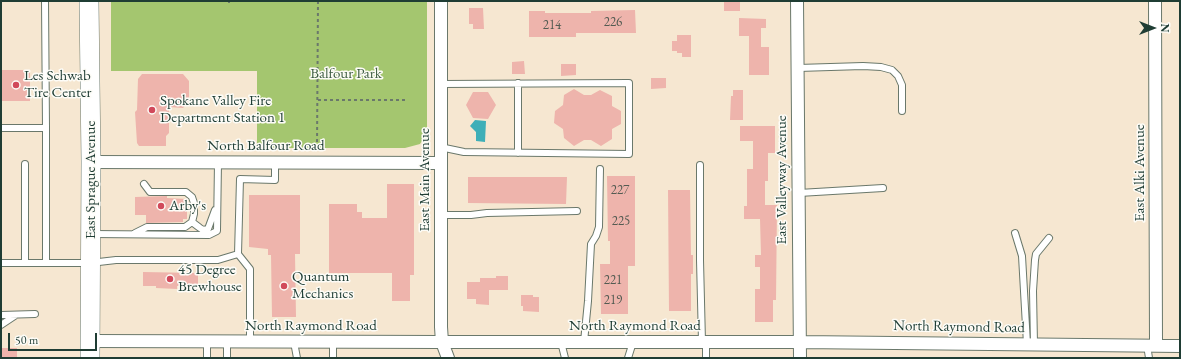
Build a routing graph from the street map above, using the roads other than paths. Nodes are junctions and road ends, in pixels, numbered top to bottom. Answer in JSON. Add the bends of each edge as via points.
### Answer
{"nodes":[{"id":1,"x":45,"y":1,"type":"edge"},
{"id":2,"x":89,"y":1,"type":"edge"},
{"id":3,"x":441,"y":1,"type":"edge"},
{"id":4,"x":797,"y":1,"type":"edge"},
{"id":5,"x":1155,"y":1,"type":"edge"},
{"id":6,"x":798,"y":68,"type":"junction"},
{"id":7,"x":518,"y":83,"type":"junction"},
{"id":8,"x":441,"y":84,"type":"junction"},
{"id":9,"x":902,"y":111,"type":"dead end"},
{"id":10,"x":1,"y":128,"type":"edge"},
{"id":11,"x":46,"y":128,"type":"junction"},
{"id":12,"x":440,"y":147,"type":"junction"},
{"id":13,"x":518,"y":153,"type":"junction"},
{"id":14,"x":91,"y":162,"type":"junction"},
{"id":15,"x":218,"y":162,"type":"junction"},
{"id":16,"x":275,"y":162,"type":"junction"},
{"id":17,"x":440,"y":163,"type":"junction"},
{"id":18,"x":25,"y":164,"type":"dead end"},
{"id":19,"x":700,"y":165,"type":"dead end"},
{"id":20,"x":600,"y":169,"type":"dead end"},
{"id":21,"x":144,"y":184,"type":"dead end"},
{"id":22,"x":883,"y":188,"type":"dead end"},
{"id":23,"x":799,"y":193,"type":"junction"},
{"id":24,"x":217,"y":205,"type":"junction"},
{"id":25,"x":576,"y":211,"type":"dead end"},
{"id":26,"x":441,"y":216,"type":"junction"},
{"id":27,"x":192,"y":222,"type":"junction"},
{"id":28,"x":1015,"y":233,"type":"dead end"},
{"id":29,"x":91,"y":234,"type":"junction"},
{"id":30,"x":133,"y":234,"type":"junction"},
{"id":31,"x":1049,"y":238,"type":"dead end"},
{"id":32,"x":238,"y":254,"type":"junction"},
{"id":33,"x":1,"y":263,"type":"edge"},
{"id":34,"x":25,"y":263,"type":"junction"},
{"id":35,"x":46,"y":263,"type":"junction"},
{"id":36,"x":90,"y":263,"type":"junction"},
{"id":37,"x":35,"y":314,"type":"dead end"},
{"id":38,"x":1,"y":315,"type":"edge"},
{"id":39,"x":16,"y":315,"type":"junction"},
{"id":40,"x":1,"y":325,"type":"edge"},
{"id":41,"x":207,"y":342,"type":"junction"},
{"id":42,"x":227,"y":342,"type":"junction"},
{"id":43,"x":250,"y":342,"type":"junction"},
{"id":44,"x":294,"y":342,"type":"junction"},
{"id":45,"x":333,"y":342,"type":"junction"},
{"id":46,"x":442,"y":342,"type":"junction"},
{"id":47,"x":561,"y":342,"type":"junction"},
{"id":48,"x":584,"y":342,"type":"junction"},
{"id":49,"x":633,"y":342,"type":"junction"},
{"id":50,"x":704,"y":342,"type":"junction"},
{"id":51,"x":800,"y":342,"type":"junction"},
{"id":52,"x":1030,"y":344,"type":"junction"},
{"id":53,"x":1152,"y":345,"type":"junction"},
{"id":54,"x":1180,"y":346,"type":"edge"},
{"id":55,"x":90,"y":350,"type":"edge"},
{"id":56,"x":207,"y":358,"type":"edge"},
{"id":57,"x":227,"y":358,"type":"edge"},
{"id":58,"x":297,"y":358,"type":"edge"},
{"id":59,"x":333,"y":358,"type":"edge"},
{"id":60,"x":448,"y":358,"type":"edge"},
{"id":61,"x":565,"y":358,"type":"edge"},
{"id":62,"x":628,"y":358,"type":"edge"},
{"id":63,"x":706,"y":358,"type":"edge"},
{"id":64,"x":800,"y":358,"type":"edge"},
{"id":65,"x":1149,"y":358,"type":"edge"}],
"edges":[{"from":1,"to":11,"type":"lane"},
{"from":2,"to":14,"type":"main road","name":"East Sprague Avenue"},
{"from":3,"to":8,"type":"street","name":"East Main Avenue"},
{"from":4,"to":6,"type":"street","name":"East Valleyway Avenue"},
{"from":5,"to":53,"type":"street","name":"East Alki Avenue"},
{"from":6,"to":9,"type":"lane","via":[[863,66],[892,70],[902,85]]},
{"from":6,"to":23,"type":"street","name":"East Valleyway Avenue"},
{"from":7,"to":8,"type":"lane"},
{"from":7,"to":13,"type":"lane"},
{"from":7,"to":13,"type":"lane","via":[[629,83],[629,154]]},
{"from":8,"to":12,"type":"street","name":"East Main Avenue"},
{"from":10,"to":11,"type":"lane"},
{"from":11,"to":35,"type":"lane"},
{"from":12,"to":13,"type":"lane","via":[[464,152]]},
{"from":12,"to":17,"type":"street","name":"East Main Avenue"},
{"from":14,"to":15,"type":"street","name":"North Balfour Road"},
{"from":14,"to":29,"type":"main road","name":"East Sprague Avenue"},
{"from":15,"to":16,"type":"street","name":"North Balfour Road"},
{"from":15,"to":24,"type":"lane"},
{"from":16,"to":17,"type":"street","name":"North Balfour Road"},
{"from":16,"to":32,"type":"lane","via":[[275,180],[240,180]]},
{"from":17,"to":26,"type":"street","name":"East Main Avenue"},
{"from":18,"to":34,"type":"lane"},
{"from":19,"to":50,"type":"lane","via":[[700,260]]},
{"from":20,"to":48,"type":"lane","via":[[599,227],[591,244]]},
{"from":21,"to":27,"type":"lane","via":[[150,192],[186,192],[194,203]]},
{"from":22,"to":23,"type":"lane"},
{"from":23,"to":51,"type":"street","name":"East Valleyway Avenue"},
{"from":24,"to":27,"type":"lane","via":[[208,229],[203,230]]},
{"from":24,"to":30,"type":"lane","via":[[217,230],[209,235]]},
{"from":25,"to":26,"type":"lane"},
{"from":26,"to":46,"type":"street","name":"East Main Avenue"},
{"from":27,"to":30,"type":"lane","via":[[185,227],[147,227]]},
{"from":28,"to":52,"type":"lane","via":[[1022,256]]},
{"from":29,"to":30,"type":"lane"},
{"from":29,"to":36,"type":"main road","name":"East Sprague Avenue"},
{"from":31,"to":52,"type":"lane","via":[[1036,254]]},
{"from":32,"to":36,"type":"lane","via":[[218,260],[116,260]]},
{"from":32,"to":43,"type":"lane","via":[[250,269]]},
{"from":33,"to":34,"type":"lane"},
{"from":34,"to":35,"type":"lane"},
{"from":35,"to":36,"type":"lane"},
{"from":36,"to":55,"type":"main road","name":"East Sprague Avenue"},
{"from":37,"to":39,"type":"lane"},
{"from":38,"to":39,"type":"lane"},
{"from":39,"to":40,"type":"lane"},
{"from":41,"to":42,"type":"street","name":"North Raymond Road"},
{"from":41,"to":55,"type":"street","name":"North Raymond Road"},
{"from":41,"to":56,"type":"lane"},
{"from":42,"to":43,"type":"street","name":"North Raymond Road"},
{"from":42,"to":57,"type":"lane"},
{"from":43,"to":44,"type":"street","name":"North Raymond Road"},
{"from":44,"to":45,"type":"street","name":"North Raymond Road"},
{"from":44,"to":58,"type":"lane"},
{"from":45,"to":46,"type":"street","name":"North Raymond Road"},
{"from":45,"to":59,"type":"lane"},
{"from":46,"to":47,"type":"street","name":"North Raymond Road"},
{"from":46,"to":60,"type":"street","name":"East Main Avenue"},
{"from":47,"to":48,"type":"street","name":"North Raymond Road"},
{"from":47,"to":61,"type":"lane"},
{"from":48,"to":49,"type":"street","name":"North Raymond Road"},
{"from":49,"to":50,"type":"street","name":"North Raymond Road"},
{"from":49,"to":62,"type":"lane"},
{"from":50,"to":51,"type":"street","name":"North Raymond Road"},
{"from":50,"to":63,"type":"lane"},
{"from":51,"to":52,"type":"street","name":"North Raymond Road"},
{"from":51,"to":64,"type":"street","name":"East Valleyway Avenue"},
{"from":52,"to":53,"type":"street","name":"North Raymond Road"},
{"from":53,"to":54,"type":"street","name":"North Raymond Road"},
{"from":53,"to":65,"type":"lane"}]}
